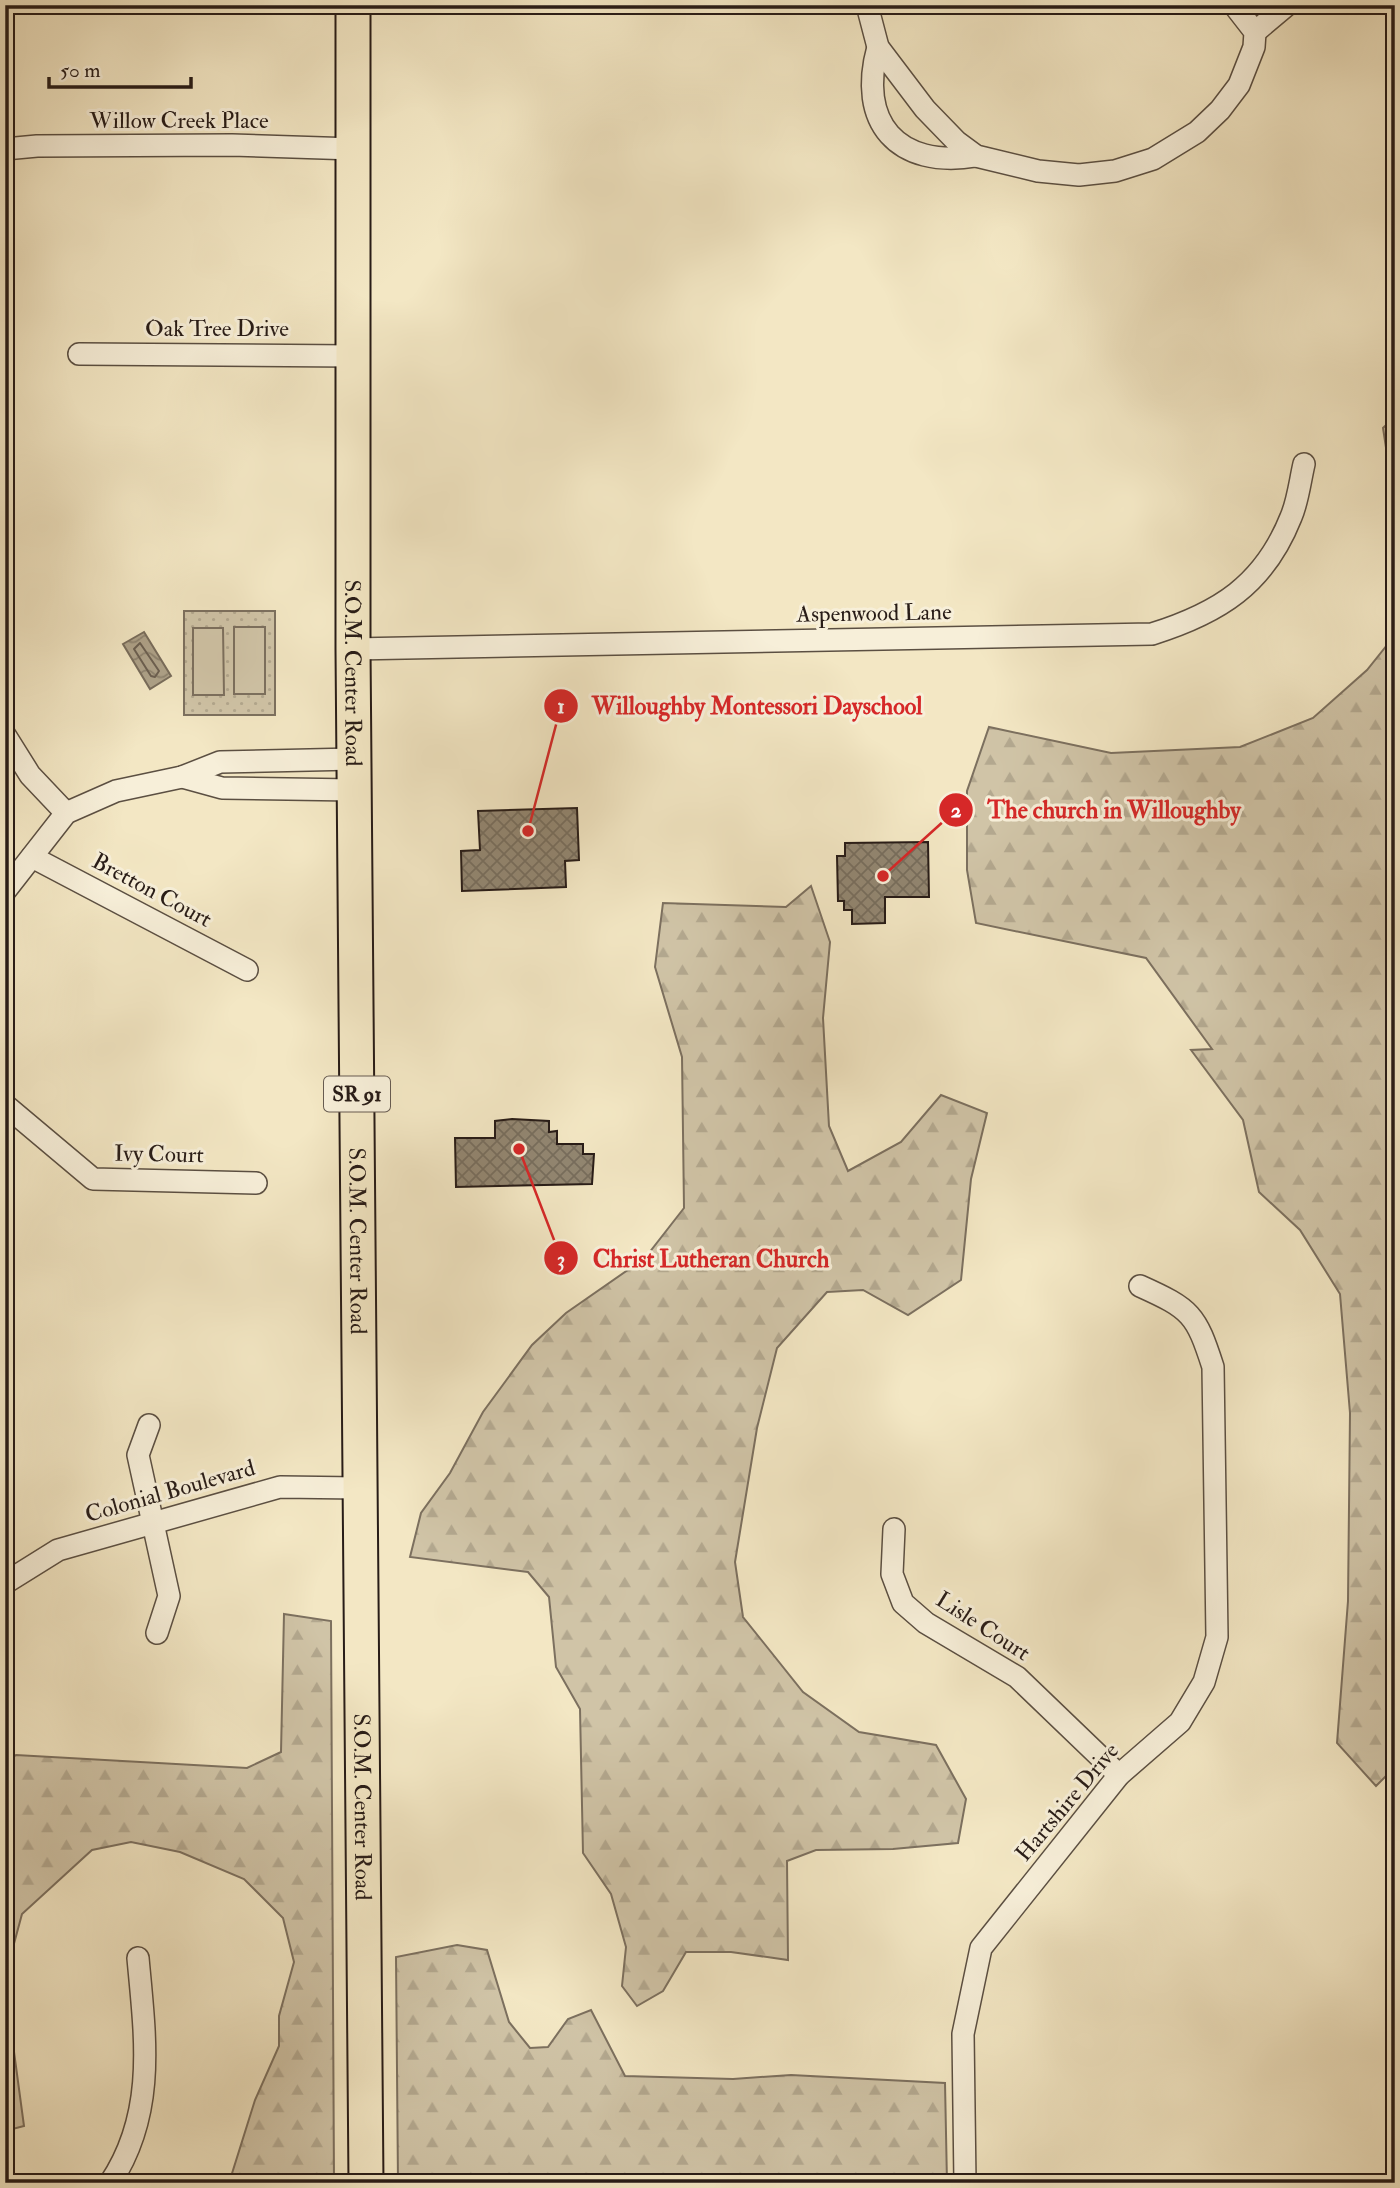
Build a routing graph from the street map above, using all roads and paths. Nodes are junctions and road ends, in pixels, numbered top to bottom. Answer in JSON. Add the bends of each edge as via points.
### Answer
{"nodes":[{"id":1,"x":353,"y":5,"type":"edge"},
{"id":2,"x":867,"y":5,"type":"edge"},
{"id":3,"x":1234,"y":5,"type":"edge"},
{"id":4,"x":1287,"y":5,"type":"edge"},
{"id":5,"x":1255,"y":32,"type":"junction"},
{"id":6,"x":878,"y":47,"type":"junction"},
{"id":7,"x":5,"y":149,"type":"edge"},
{"id":8,"x":354,"y":149,"type":"junction"},
{"id":9,"x":976,"y":156,"type":"junction"},
{"id":10,"x":79,"y":354,"type":"dead end"},
{"id":11,"x":354,"y":356,"type":"junction"},
{"id":12,"x":1304,"y":464,"type":"dead end"},
{"id":13,"x":353,"y":649,"type":"junction"},
{"id":14,"x":5,"y":735,"type":"edge"},
{"id":15,"x":355,"y":774,"type":"junction"},
{"id":16,"x":182,"y":777,"type":"junction"},
{"id":17,"x":66,"y":813,"type":"junction"},
{"id":18,"x":33,"y":857,"type":"junction"},
{"id":19,"x":5,"y":891,"type":"edge"},
{"id":20,"x":247,"y":970,"type":"dead end"},
{"id":21,"x":5,"y":1105,"type":"edge"},
{"id":22,"x":256,"y":1183,"type":"dead end"},
{"id":23,"x":1140,"y":1286,"type":"dead end"},
{"id":24,"x":149,"y":1425,"type":"dead end"},
{"id":25,"x":359,"y":1488,"type":"junction"},
{"id":26,"x":151,"y":1524,"type":"junction"},
{"id":27,"x":894,"y":1529,"type":"dead end"},
{"id":28,"x":5,"y":1583,"type":"edge"},
{"id":29,"x":157,"y":1633,"type":"dead end"},
{"id":30,"x":1119,"y":1775,"type":"junction"},
{"id":31,"x":138,"y":1958,"type":"dead end"},
{"id":32,"x":110,"y":2183,"type":"edge"},
{"id":33,"x":366,"y":2183,"type":"edge"},
{"id":34,"x":965,"y":2183,"type":"edge"}],
"edges":[{"from":1,"to":8,"type":"main road","name":"S.O.M. Center Road","number":"SR 91"},
{"from":2,"to":6,"type":"street"},
{"from":3,"to":5,"type":"street"},
{"from":4,"to":5,"type":"street"},
{"from":5,"to":9,"type":"street","via":[[1250,62],[1231,98],[1197,132],[1153,159],[1115,171],[1079,175],[1038,171]]},
{"from":6,"to":9,"type":"street","via":[[925,109]]},
{"from":6,"to":9,"type":"street","via":[[870,89],[877,116],[892,139],[931,158]]},
{"from":7,"to":8,"type":"street","name":"Willow Creek Place","via":[[232,145]]},
{"from":8,"to":11,"type":"main road","name":"S.O.M. Center Road","number":"SR 91"},
{"from":10,"to":11,"type":"street","name":"Oak Tree Drive"},
{"from":11,"to":13,"type":"main road","name":"S.O.M. Center Road","number":"SR 91"},
{"from":12,"to":13,"type":"street","name":"Aspenwood Lane","via":[[1292,516],[1268,562],[1231,600],[1194,621],[1152,634]]},
{"from":13,"to":15,"type":"main road","name":"S.O.M. Center Road","number":"SR 91"},
{"from":14,"to":17,"type":"street","via":[[30,775]]},
{"from":15,"to":16,"type":"street","via":[[222,788]]},
{"from":15,"to":16,"type":"street","via":[[220,762]]},
{"from":15,"to":25,"type":"main road","name":"S.O.M. Center Road","number":"SR 91"},
{"from":16,"to":17,"type":"street","via":[[116,791]]},
{"from":17,"to":18,"type":"street"},
{"from":18,"to":19,"type":"street"},
{"from":18,"to":20,"type":"street","name":"Bretton Court"},
{"from":21,"to":22,"type":"street","name":"Ivy Court","via":[[93,1179]]},
{"from":23,"to":30,"type":"street","name":"Hartshire Drive","via":[[1178,1304],[1199,1325],[1213,1367],[1217,1637],[1203,1682],[1180,1722]]},
{"from":24,"to":26,"type":"street","via":[[138,1455]]},
{"from":25,"to":26,"type":"street","name":"Colonial Boulevard","via":[[280,1487]]},
{"from":25,"to":33,"type":"main road","name":"S.O.M. Center Road","number":"SR 91"},
{"from":26,"to":28,"type":"street","name":"Colonial Boulevard","via":[[58,1550]]},
{"from":26,"to":29,"type":"street","via":[[169,1596]]},
{"from":27,"to":30,"type":"street","name":"Lisle Court","via":[[892,1574],[903,1603],[926,1623],[1017,1677]]},
{"from":30,"to":34,"type":"street","name":"Hartshire Drive","via":[[981,1948],[963,2034]]},
{"from":31,"to":32,"type":"street","via":[[146,2079],[141,2117]]}]}
